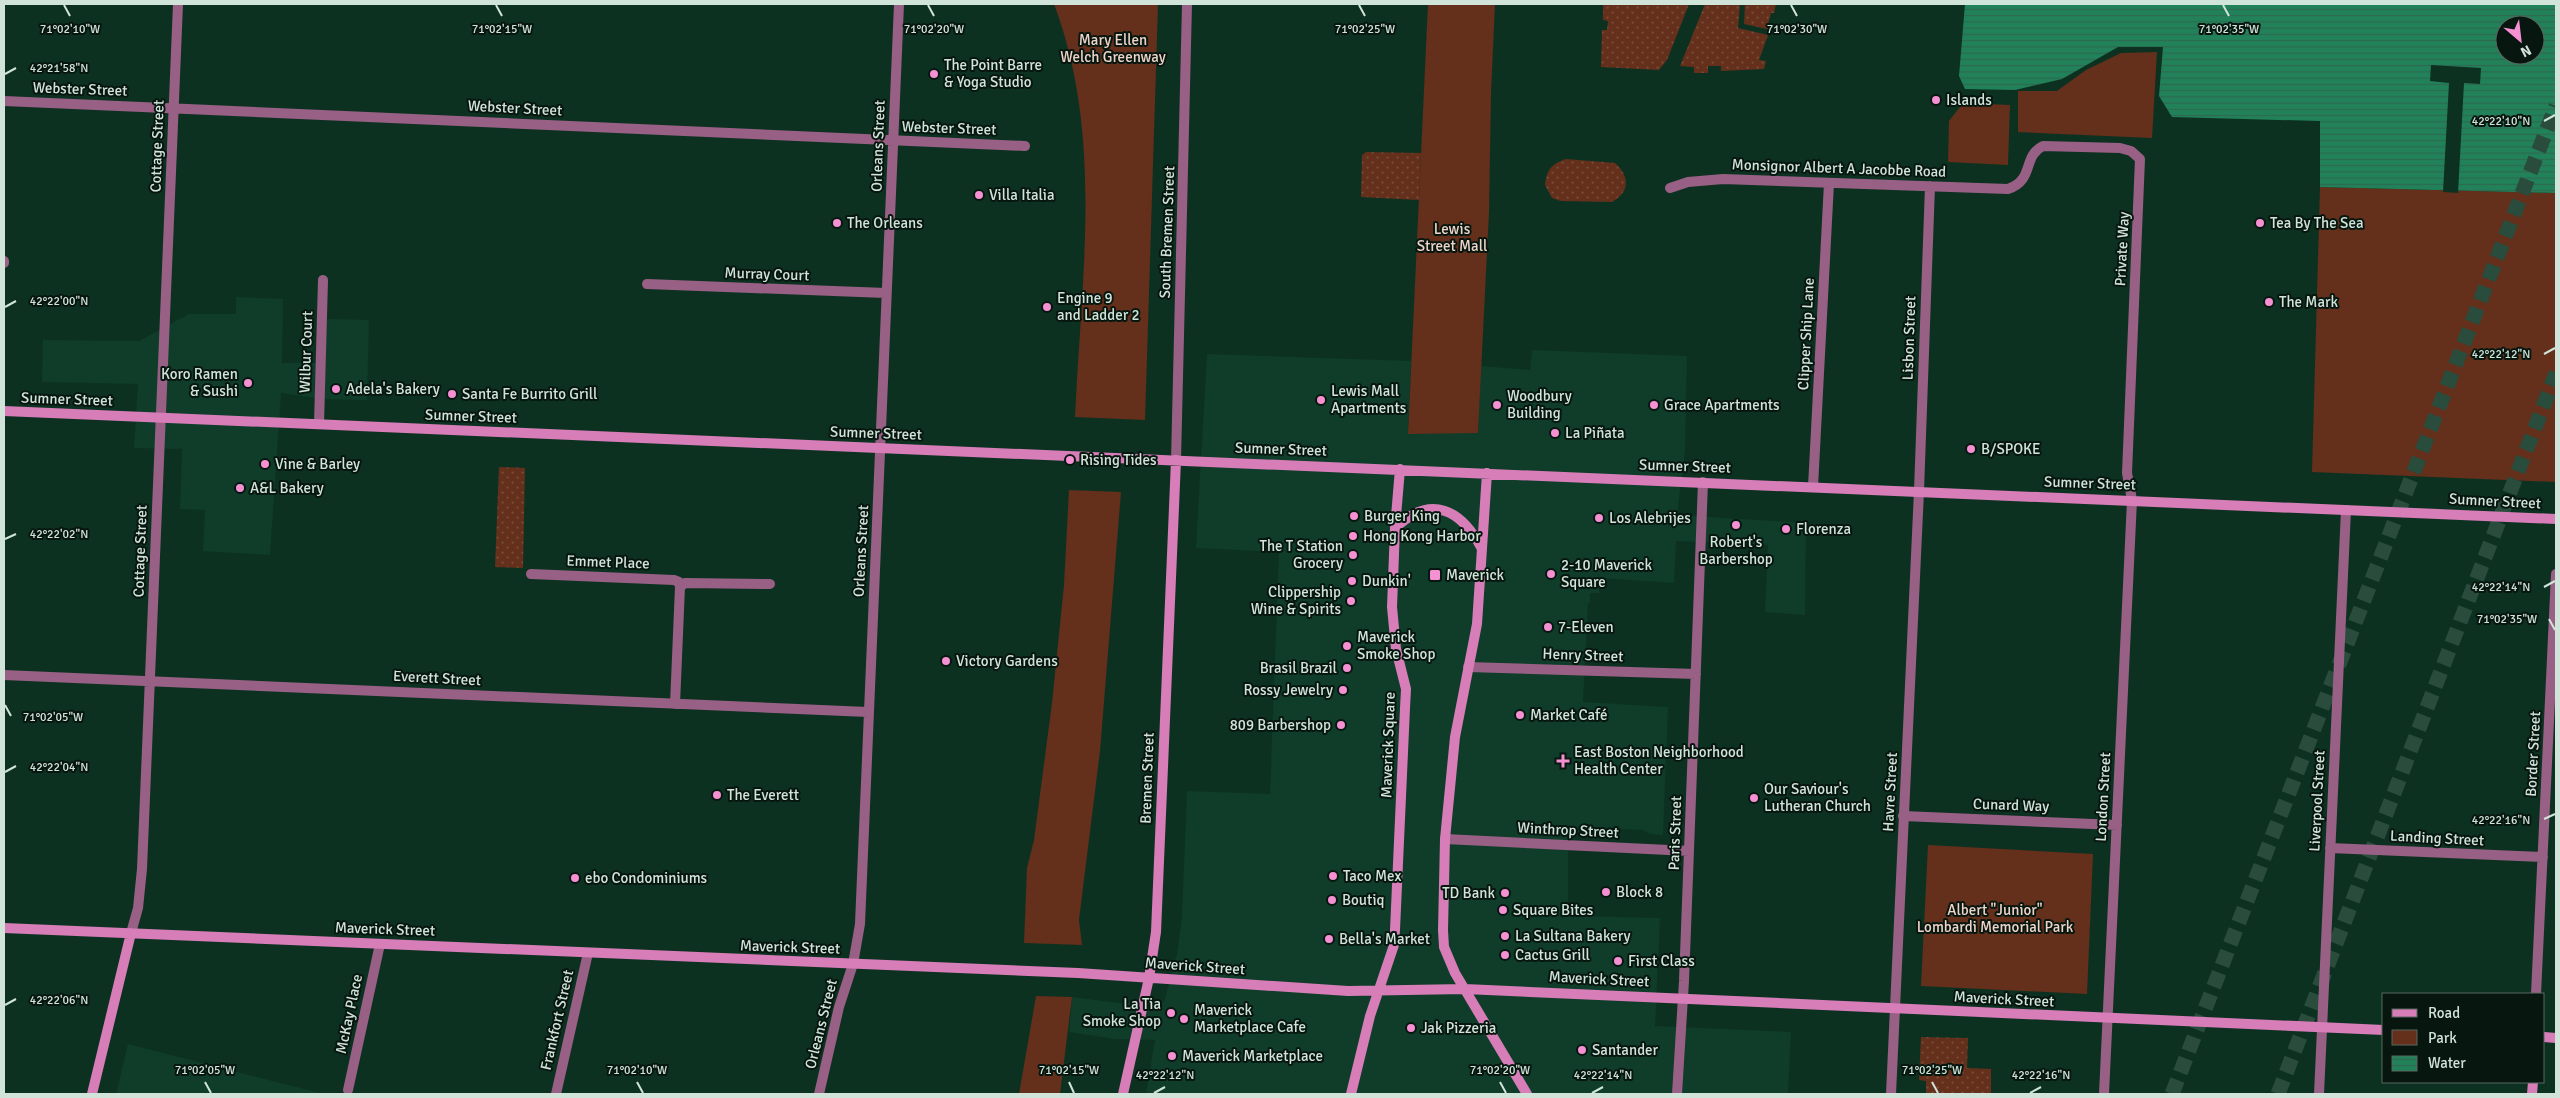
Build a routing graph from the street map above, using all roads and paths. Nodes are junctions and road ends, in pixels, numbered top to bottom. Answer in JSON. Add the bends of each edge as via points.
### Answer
{"nodes":[{"id":1,"x":178,"y":4,"type":"edge"},
{"id":2,"x":899,"y":4,"type":"edge"},
{"id":3,"x":1187,"y":4,"type":"edge"},
{"id":4,"x":4,"y":100,"type":"edge"},
{"id":5,"x":173,"y":108,"type":"junction"},
{"id":6,"x":893,"y":140,"type":"junction"},
{"id":7,"x":1024,"y":146,"type":"dead end"},
{"id":8,"x":1829,"y":183,"type":"junction"},
{"id":9,"x":1930,"y":186,"type":"junction"},
{"id":10,"x":1670,"y":188,"type":"dead end"},
{"id":11,"x":2008,"y":189,"type":"joint"},
{"id":12,"x":323,"y":280,"type":"dead end"},
{"id":13,"x":647,"y":284,"type":"dead end"},
{"id":14,"x":886,"y":293,"type":"junction"},
{"id":15,"x":4,"y":411,"type":"edge"},
{"id":16,"x":160,"y":417,"type":"junction"},
{"id":17,"x":318,"y":424,"type":"junction"},
{"id":18,"x":881,"y":448,"type":"junction"},
{"id":19,"x":1176,"y":460,"type":"junction"},
{"id":20,"x":1400,"y":469,"type":"junction"},
{"id":21,"x":1487,"y":473,"type":"junction"},
{"id":22,"x":1703,"y":482,"type":"junction"},
{"id":23,"x":1812,"y":486,"type":"junction"},
{"id":24,"x":1919,"y":491,"type":"junction"},
{"id":25,"x":2132,"y":500,"type":"junction"},
{"id":26,"x":2346,"y":510,"type":"junction"},
{"id":27,"x":2556,"y":519,"type":"edge"},
{"id":28,"x":1395,"y":528,"type":"junction"},
{"id":29,"x":1482,"y":550,"type":"junction"},
{"id":30,"x":531,"y":574,"type":"dead end"},
{"id":31,"x":2556,"y":574,"type":"edge"},
{"id":32,"x":770,"y":584,"type":"dead end"},
{"id":33,"x":680,"y":587,"type":"junction"},
{"id":34,"x":1468,"y":667,"type":"junction"},
{"id":35,"x":4,"y":674,"type":"edge"},
{"id":36,"x":1696,"y":674,"type":"junction"},
{"id":37,"x":150,"y":681,"type":"junction"},
{"id":38,"x":675,"y":704,"type":"junction"},
{"id":39,"x":868,"y":712,"type":"junction"},
{"id":40,"x":1903,"y":816,"type":"junction"},
{"id":41,"x":2117,"y":825,"type":"junction"},
{"id":42,"x":1445,"y":839,"type":"junction"},
{"id":43,"x":2330,"y":848,"type":"junction"},
{"id":44,"x":1689,"y":851,"type":"junction"},
{"id":45,"x":2543,"y":857,"type":"junction"},
{"id":46,"x":4,"y":928,"type":"edge"},
{"id":47,"x":131,"y":934,"type":"junction"},
{"id":48,"x":380,"y":944,"type":"junction"},
{"id":49,"x":588,"y":953,"type":"junction"},
{"id":50,"x":852,"y":964,"type":"junction"},
{"id":51,"x":1149,"y":978,"type":"junction"},
{"id":52,"x":1465,"y":988,"type":"junction"},
{"id":53,"x":1379,"y":990,"type":"junction"},
{"id":54,"x":2536,"y":993,"type":"edge"},
{"id":55,"x":1683,"y":998,"type":"junction"},
{"id":56,"x":1894,"y":1009,"type":"junction"},
{"id":57,"x":2108,"y":1018,"type":"junction"},
{"id":58,"x":2322,"y":1028,"type":"junction"},
{"id":59,"x":2382,"y":1030,"type":"edge"},
{"id":60,"x":348,"y":1090,"type":"dead end"},
{"id":61,"x":92,"y":1094,"type":"edge"},
{"id":62,"x":556,"y":1094,"type":"edge"},
{"id":63,"x":820,"y":1094,"type":"edge"},
{"id":64,"x":1123,"y":1094,"type":"edge"},
{"id":65,"x":1351,"y":1094,"type":"edge"},
{"id":66,"x":1527,"y":1094,"type":"edge"},
{"id":67,"x":1677,"y":1094,"type":"edge"},
{"id":68,"x":1891,"y":1094,"type":"edge"},
{"id":69,"x":2104,"y":1094,"type":"edge"},
{"id":70,"x":2319,"y":1094,"type":"edge"}],
"edges":[{"from":1,"to":5,"type":"street","name":"Cottage Street"},
{"from":2,"to":6,"type":"street","name":"Orleans Street"},
{"from":3,"to":19,"type":"street","name":"South Bremen Street"},
{"from":4,"to":5,"type":"street","name":"Webster Street"},
{"from":5,"to":6,"type":"street","name":"Webster Street"},
{"from":5,"to":16,"type":"street","name":"Cottage Street"},
{"from":6,"to":7,"type":"street","name":"Webster Street"},
{"from":6,"to":14,"type":"street","name":"Orleans Street"},
{"from":8,"to":9,"type":"street","name":"Monsignor Albert A Jacobbe Road"},
{"from":8,"to":10,"type":"street","name":"Monsignor Albert A Jacobbe Road","via":[[1708,179]]},
{"from":8,"to":23,"type":"street","name":"Clipper Ship Lane"},
{"from":9,"to":11,"type":"street","name":"Monsignor Albert A Jacobbe Road"},
{"from":9,"to":24,"type":"street","name":"Lisbon Street"},
{"from":11,"to":25,"type":"street","name":"Private Way","via":[[2018,186],[2023,180],[2036,149],[2043,146],[2120,148],[2140,159],[2127,473]]},
{"from":12,"to":17,"type":"street","name":"Wilbur Court"},
{"from":13,"to":14,"type":"street","name":"Murray Court"},
{"from":14,"to":18,"type":"street","name":"Orleans Street"},
{"from":15,"to":16,"type":"main road","name":"Sumner Street"},
{"from":16,"to":17,"type":"main road","name":"Sumner Street"},
{"from":16,"to":37,"type":"street","name":"Cottage Street"},
{"from":17,"to":18,"type":"main road","name":"Sumner Street"},
{"from":18,"to":19,"type":"main road","name":"Sumner Street"},
{"from":18,"to":39,"type":"street","name":"Orleans Street"},
{"from":19,"to":20,"type":"main road","name":"Sumner Street"},
{"from":19,"to":51,"type":"main road","name":"Bremen Street","via":[[1156,932]]},
{"from":20,"to":21,"type":"main road","name":"Sumner Street"},
{"from":20,"to":28,"type":"main road","name":"Maverick Square"},
{"from":21,"to":22,"type":"main road","name":"Sumner Street"},
{"from":21,"to":29,"type":"main road"},
{"from":22,"to":23,"type":"main road","name":"Sumner Street"},
{"from":22,"to":36,"type":"street","name":"Paris Street"},
{"from":23,"to":24,"type":"main road","name":"Sumner Street"},
{"from":24,"to":25,"type":"main road","name":"Sumner Street"},
{"from":24,"to":40,"type":"street","name":"Havre Street"},
{"from":25,"to":26,"type":"main road","name":"Sumner Street"},
{"from":25,"to":41,"type":"street","name":"London Street"},
{"from":26,"to":27,"type":"main road","name":"Sumner Street"},
{"from":26,"to":43,"type":"street","name":"Liverpool Street"},
{"from":28,"to":29,"type":"main road","via":[[1417,512],[1429,508],[1445,510],[1461,519]]},
{"from":28,"to":53,"type":"main road","name":"Maverick Square","via":[[1393,628],[1406,689],[1394,945]]},
{"from":29,"to":34,"type":"main road","via":[[1477,624]]},
{"from":30,"to":33,"type":"street","name":"Emmet Place","via":[[674,580]]},
{"from":31,"to":45,"type":"street","name":"Border Street"},
{"from":32,"to":33,"type":"street","name":"Emmet Place","via":[[685,583]]},
{"from":33,"to":38,"type":"street"},
{"from":34,"to":36,"type":"street","name":"Henry Street"},
{"from":34,"to":42,"type":"main road","via":[[1455,737]]},
{"from":35,"to":37,"type":"street","name":"Everett Street"},
{"from":36,"to":44,"type":"street","name":"Paris Street"},
{"from":37,"to":38,"type":"street","name":"Everett Street"},
{"from":37,"to":47,"type":"street","name":"Cottage Street","via":[[142,869],[138,908]]},
{"from":38,"to":39,"type":"street","name":"Everett Street"},
{"from":39,"to":50,"type":"street","name":"Orleans Street","via":[[860,924]]},
{"from":40,"to":41,"type":"street","name":"Cunard Way"},
{"from":40,"to":56,"type":"street","name":"Havre Street"},
{"from":41,"to":57,"type":"street","name":"London Street"},
{"from":42,"to":44,"type":"street","name":"Winthrop Street"},
{"from":42,"to":52,"type":"main road","via":[[1444,947]]},
{"from":43,"to":45,"type":"street","name":"Landing Street"},
{"from":43,"to":58,"type":"street","name":"Liverpool Street"},
{"from":44,"to":55,"type":"street","name":"Paris Street"},
{"from":45,"to":54,"type":"street","name":"Border Street"},
{"from":46,"to":47,"type":"main road","name":"Maverick Street"},
{"from":47,"to":48,"type":"main road","name":"Maverick Street"},
{"from":47,"to":61,"type":"main road","name":"Cottage Street"},
{"from":48,"to":49,"type":"main road","name":"Maverick Street"},
{"from":48,"to":60,"type":"street","name":"McKay Place"},
{"from":49,"to":50,"type":"main road","name":"Maverick Street"},
{"from":49,"to":62,"type":"street","name":"Frankfort Street"},
{"from":50,"to":51,"type":"main road","name":"Maverick Street"},
{"from":50,"to":63,"type":"street","name":"Orleans Street"},
{"from":51,"to":53,"type":"main road","name":"Maverick Street"},
{"from":51,"to":64,"type":"main road","name":"Bremen Street"},
{"from":52,"to":53,"type":"main road","name":"Maverick Street"},
{"from":52,"to":55,"type":"main road","name":"Maverick Street"},
{"from":52,"to":66,"type":"main road"},
{"from":53,"to":65,"type":"main road","name":"Maverick Square"},
{"from":55,"to":56,"type":"main road","name":"Maverick Street"},
{"from":55,"to":67,"type":"street","name":"Paris Street"},
{"from":56,"to":57,"type":"main road","name":"Maverick Street"},
{"from":56,"to":68,"type":"street","name":"Havre Street"},
{"from":57,"to":58,"type":"main road","name":"Maverick Street"},
{"from":57,"to":69,"type":"street","name":"London Street"},
{"from":58,"to":59,"type":"main road","name":"Maverick Street"},
{"from":58,"to":70,"type":"street","name":"Liverpool Street"}]}
